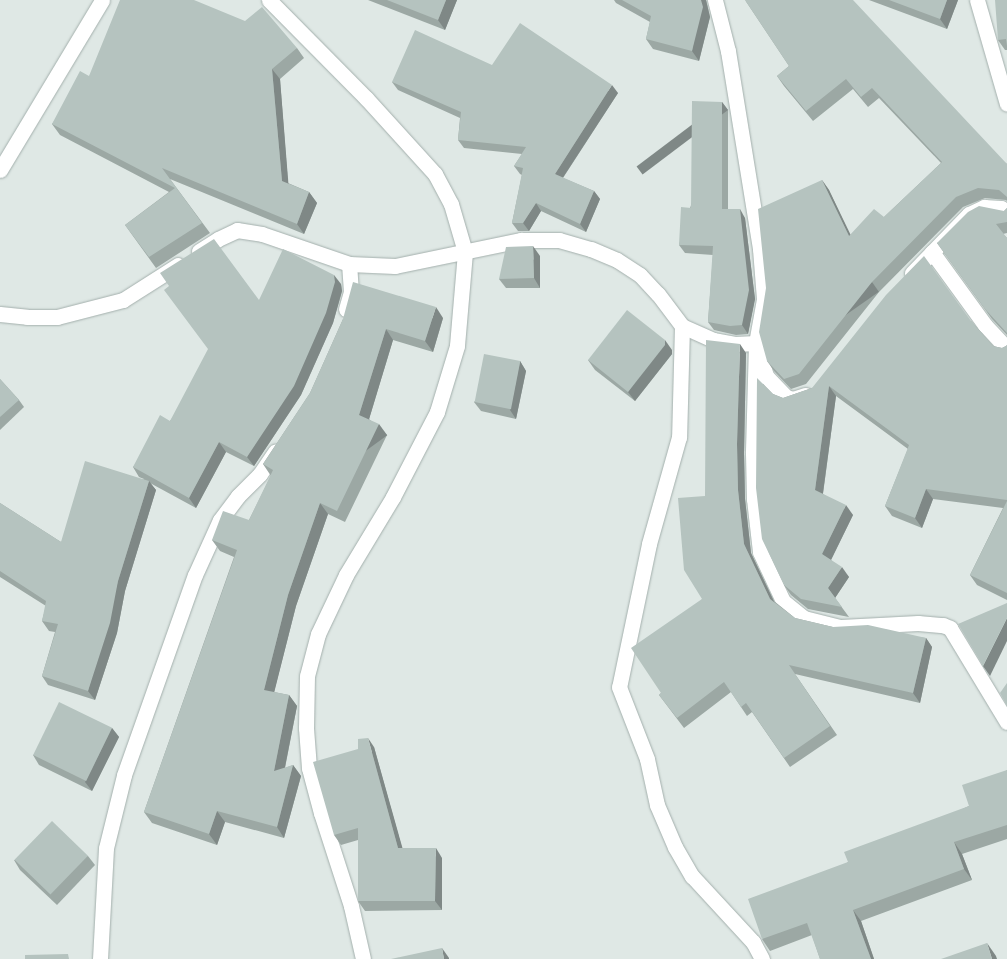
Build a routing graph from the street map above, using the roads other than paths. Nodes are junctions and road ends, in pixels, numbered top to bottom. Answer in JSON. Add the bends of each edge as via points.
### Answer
{"nodes":[{"id":1,"x":102,"y":0,"type":"edge"},
{"id":2,"x":269,"y":0,"type":"edge"},
{"id":3,"x":715,"y":0,"type":"edge"},
{"id":4,"x":977,"y":0,"type":"edge"},
{"id":5,"x":1007,"y":104,"type":"edge"},
{"id":6,"x":0,"y":170,"type":"edge"},
{"id":7,"x":1005,"y":206,"type":"edge"},
{"id":8,"x":466,"y":252,"type":"junction"},
{"id":9,"x":932,"y":252,"type":"junction"},
{"id":10,"x":349,"y":264,"type":"junction"},
{"id":11,"x":899,"y":286,"type":"edge"},
{"id":12,"x":0,"y":314,"type":"edge"},
{"id":13,"x":342,"y":326,"type":"edge"},
{"id":14,"x":682,"y":326,"type":"junction"},
{"id":15,"x":756,"y":343,"type":"junction"},
{"id":16,"x":1007,"y":349,"type":"edge"},
{"id":17,"x":818,"y":384,"type":"edge"},
{"id":18,"x":282,"y":441,"type":"edge"},
{"id":19,"x":1007,"y":722,"type":"edge"},
{"id":20,"x":100,"y":959,"type":"edge"},
{"id":21,"x":362,"y":959,"type":"edge"},
{"id":22,"x":762,"y":959,"type":"edge"}],
"edges":[{"from":1,"to":6,"type":"street"},
{"from":2,"to":8,"type":"street","via":[[366,98],[435,174],[451,204]]},
{"from":3,"to":15,"type":"street","via":[[728,51],[760,249],[764,299]]},
{"from":4,"to":5,"type":"street"},
{"from":7,"to":9,"type":"street","via":[[984,207],[969,214]]},
{"from":8,"to":10,"type":"street","via":[[395,266]]},
{"from":8,"to":14,"type":"street","via":[[521,240],[559,240],[591,249],[640,275]]},
{"from":8,"to":21,"type":"street","via":[[457,346],[437,412],[393,497],[346,575],[318,634],[307,676],[309,768],[351,906]]},
{"from":9,"to":11,"type":"street"},
{"from":9,"to":16,"type":"street","via":[[985,325]]},
{"from":10,"to":12,"type":"street","via":[[262,234],[238,230],[218,238],[123,300],[57,318]]},
{"from":10,"to":13,"type":"street","via":[[350,292]]},
{"from":14,"to":15,"type":"street","via":[[713,340]]},
{"from":14,"to":22,"type":"street","via":[[679,437],[649,544],[619,687],[646,759],[657,806],[675,848],[692,876],[753,942]]},
{"from":15,"to":17,"type":"street","via":[[766,376],[786,397],[803,397]]},
{"from":15,"to":19,"type":"street","via":[[754,499],[760,552],[783,601],[804,618],[841,627],[918,623],[950,628]]},
{"from":18,"to":20,"type":"street","via":[[260,474],[220,520],[195,575],[124,775],[106,848]]}]}
